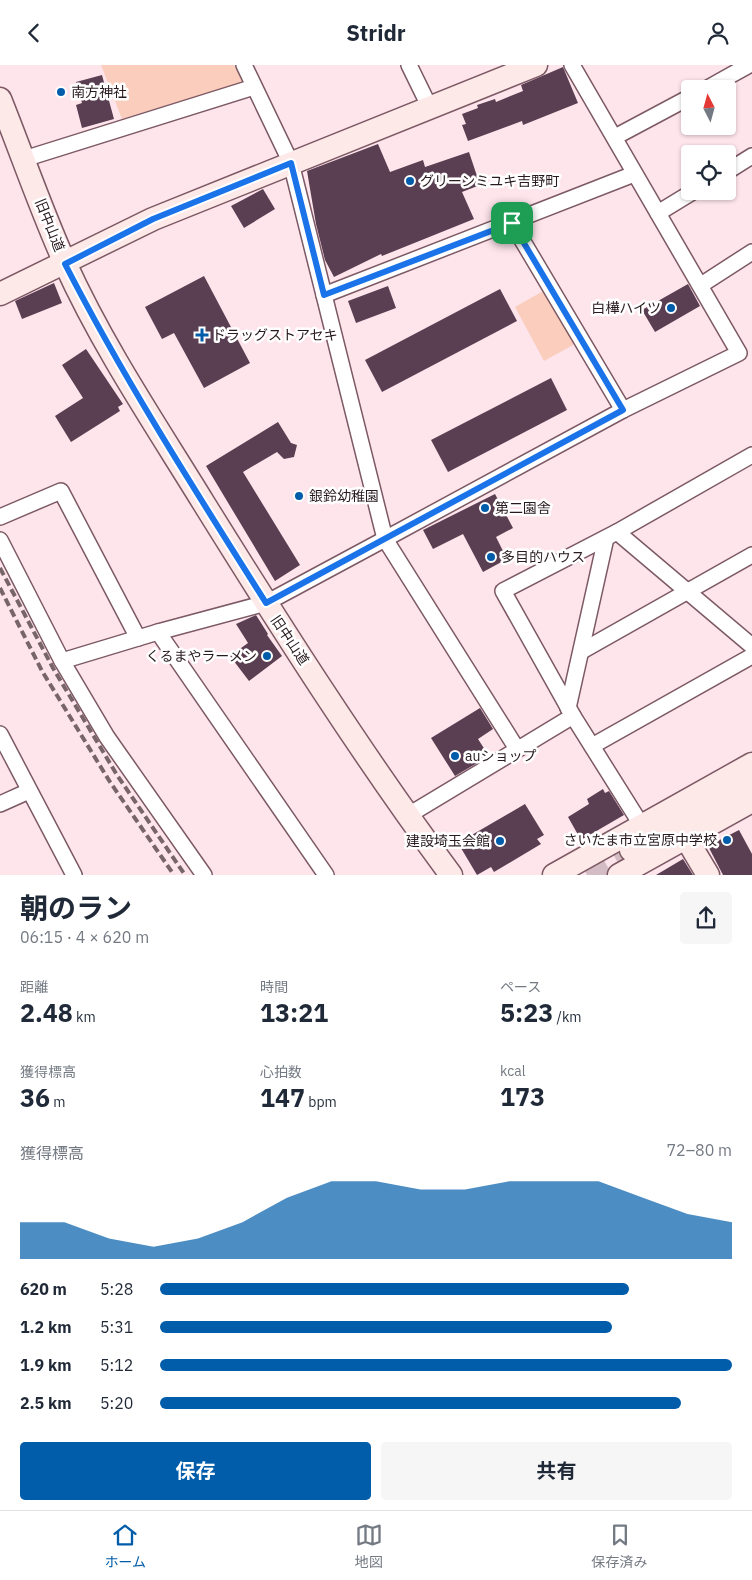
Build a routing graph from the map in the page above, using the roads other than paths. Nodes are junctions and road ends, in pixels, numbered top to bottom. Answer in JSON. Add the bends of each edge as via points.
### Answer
{"nodes":[{"id":1,"x":244,"y":65,"type":"edge"},
{"id":2,"x":409,"y":65,"type":"edge"},
{"id":3,"x":536,"y":65,"type":"edge"},
{"id":4,"x":572,"y":65,"type":"edge"},
{"id":5,"x":749,"y":65,"type":"edge"},
{"id":6,"x":752,"y":71,"type":"edge"},
{"id":7,"x":722,"y":80,"type":"edge"},
{"id":8,"x":254,"y":87,"type":"junction"},
{"id":9,"x":0,"y":99,"type":"edge"},
{"id":10,"x":681,"y":102,"type":"edge"},
{"id":11,"x":430,"y":108,"type":"junction"},
{"id":12,"x":616,"y":137,"type":"junction"},
{"id":13,"x":752,"y":156,"type":"edge"},
{"id":14,"x":24,"y":159,"type":"junction"},
{"id":15,"x":291,"y":163,"type":"junction"},
{"id":16,"x":736,"y":166,"type":"edge"},
{"id":17,"x":634,"y":174,"type":"junction"},
{"id":18,"x":681,"y":199,"type":"edge"},
{"id":19,"x":658,"y":213,"type":"junction"},
{"id":20,"x":512,"y":223,"type":"junction"},
{"id":21,"x":752,"y":253,"type":"edge"},
{"id":22,"x":65,"y":264,"type":"junction"},
{"id":23,"x":701,"y":285,"type":"junction"},
{"id":24,"x":0,"y":294,"type":"edge"},
{"id":25,"x":324,"y":295,"type":"junction"},
{"id":26,"x":745,"y":349,"type":"edge"},
{"id":27,"x":623,"y":410,"type":"junction"},
{"id":28,"x":752,"y":455,"type":"edge"},
{"id":29,"x":0,"y":517,"type":"edge"},
{"id":30,"x":611,"y":535,"type":"junction"},
{"id":31,"x":385,"y":539,"type":"junction"},
{"id":32,"x":0,"y":540,"type":"edge"},
{"id":33,"x":752,"y":555,"type":"edge"},
{"id":34,"x":687,"y":592,"type":"junction"},
{"id":35,"x":266,"y":603,"type":"junction"},
{"id":36,"x":158,"y":632,"type":"junction"},
{"id":37,"x":138,"y":638,"type":"junction"},
{"id":38,"x":752,"y":646,"type":"edge"},
{"id":39,"x":582,"y":651,"type":"junction"},
{"id":40,"x":752,"y":657,"type":"edge"},
{"id":41,"x":62,"y":661,"type":"junction"},
{"id":42,"x":570,"y":712,"type":"junction"},
{"id":43,"x":0,"y":734,"type":"edge"},
{"id":44,"x":592,"y":746,"type":"junction"},
{"id":45,"x":517,"y":749,"type":"junction"},
{"id":46,"x":752,"y":764,"type":"edge"},
{"id":47,"x":752,"y":783,"type":"edge"},
{"id":48,"x":30,"y":791,"type":"junction"},
{"id":49,"x":752,"y":801,"type":"edge"},
{"id":50,"x":0,"y":804,"type":"edge"},
{"id":51,"x":408,"y":816,"type":"junction"},
{"id":52,"x":642,"y":826,"type":"junction"},
{"id":53,"x":686,"y":838,"type":"junction"},
{"id":54,"x":631,"y":851,"type":"tunnel mouth"},
{"id":55,"x":565,"y":872,"type":"edge"},
{"id":56,"x":74,"y":875,"type":"edge"},
{"id":57,"x":204,"y":875,"type":"edge"},
{"id":58,"x":326,"y":875,"type":"edge"},
{"id":59,"x":451,"y":875,"type":"edge"},
{"id":60,"x":619,"y":875,"type":"edge"},
{"id":61,"x":708,"y":875,"type":"edge"}],
"edges":[{"from":1,"to":8,"type":"street"},
{"from":2,"to":11,"type":"street"},
{"from":3,"to":11,"type":"street"},
{"from":4,"to":12,"type":"street"},
{"from":5,"to":6,"type":"street"},
{"from":5,"to":7,"type":"street"},
{"from":8,"to":14,"type":"street"},
{"from":8,"to":15,"type":"street"},
{"from":9,"to":14,"type":"street","name":"旧中山道"},
{"from":10,"to":12,"type":"street"},
{"from":11,"to":15,"type":"street"},
{"from":12,"to":17,"type":"street"},
{"from":13,"to":16,"type":"street"},
{"from":14,"to":22,"type":"street","name":"旧中山道"},
{"from":15,"to":22,"type":"street","via":[[153,219]]},
{"from":15,"to":25,"type":"street"},
{"from":17,"to":19,"type":"street"},
{"from":17,"to":20,"type":"street"},
{"from":18,"to":19,"type":"street"},
{"from":19,"to":23,"type":"street"},
{"from":20,"to":25,"type":"street"},
{"from":20,"to":27,"type":"street"},
{"from":21,"to":23,"type":"street"},
{"from":22,"to":24,"type":"street"},
{"from":22,"to":35,"type":"street","name":"旧中山道","via":[[132,389]]},
{"from":23,"to":26,"type":"street"},
{"from":25,"to":31,"type":"street"},
{"from":26,"to":27,"type":"street"},
{"from":27,"to":31,"type":"street"},
{"from":28,"to":30,"type":"street"},
{"from":29,"to":37,"type":"street","via":[[60,491]]},
{"from":30,"to":34,"type":"street"},
{"from":30,"to":39,"type":"street"},
{"from":30,"to":42,"type":"street","via":[[502,591]]},
{"from":31,"to":35,"type":"street"},
{"from":31,"to":45,"type":"street"},
{"from":32,"to":41,"type":"street"},
{"from":33,"to":34,"type":"street"},
{"from":34,"to":38,"type":"street"},
{"from":34,"to":39,"type":"street"},
{"from":35,"to":36,"type":"street"},
{"from":35,"to":51,"type":"street","name":"旧中山道"},
{"from":36,"to":37,"type":"street"},
{"from":36,"to":58,"type":"street"},
{"from":37,"to":41,"type":"street"},
{"from":39,"to":42,"type":"street"},
{"from":40,"to":44,"type":"street"},
{"from":41,"to":57,"type":"street","via":[[106,737]]},
{"from":42,"to":44,"type":"street"},
{"from":42,"to":45,"type":"street"},
{"from":43,"to":48,"type":"street"},
{"from":44,"to":52,"type":"street"},
{"from":45,"to":51,"type":"street"},
{"from":46,"to":52,"type":"street"},
{"from":47,"to":54,"type":"street"},
{"from":48,"to":50,"type":"street"},
{"from":48,"to":56,"type":"street"},
{"from":49,"to":53,"type":"street"},
{"from":51,"to":59,"type":"street","name":"旧中山道"},
{"from":52,"to":55,"type":"street"},
{"from":53,"to":60,"type":"street"},
{"from":53,"to":61,"type":"street"}]}
